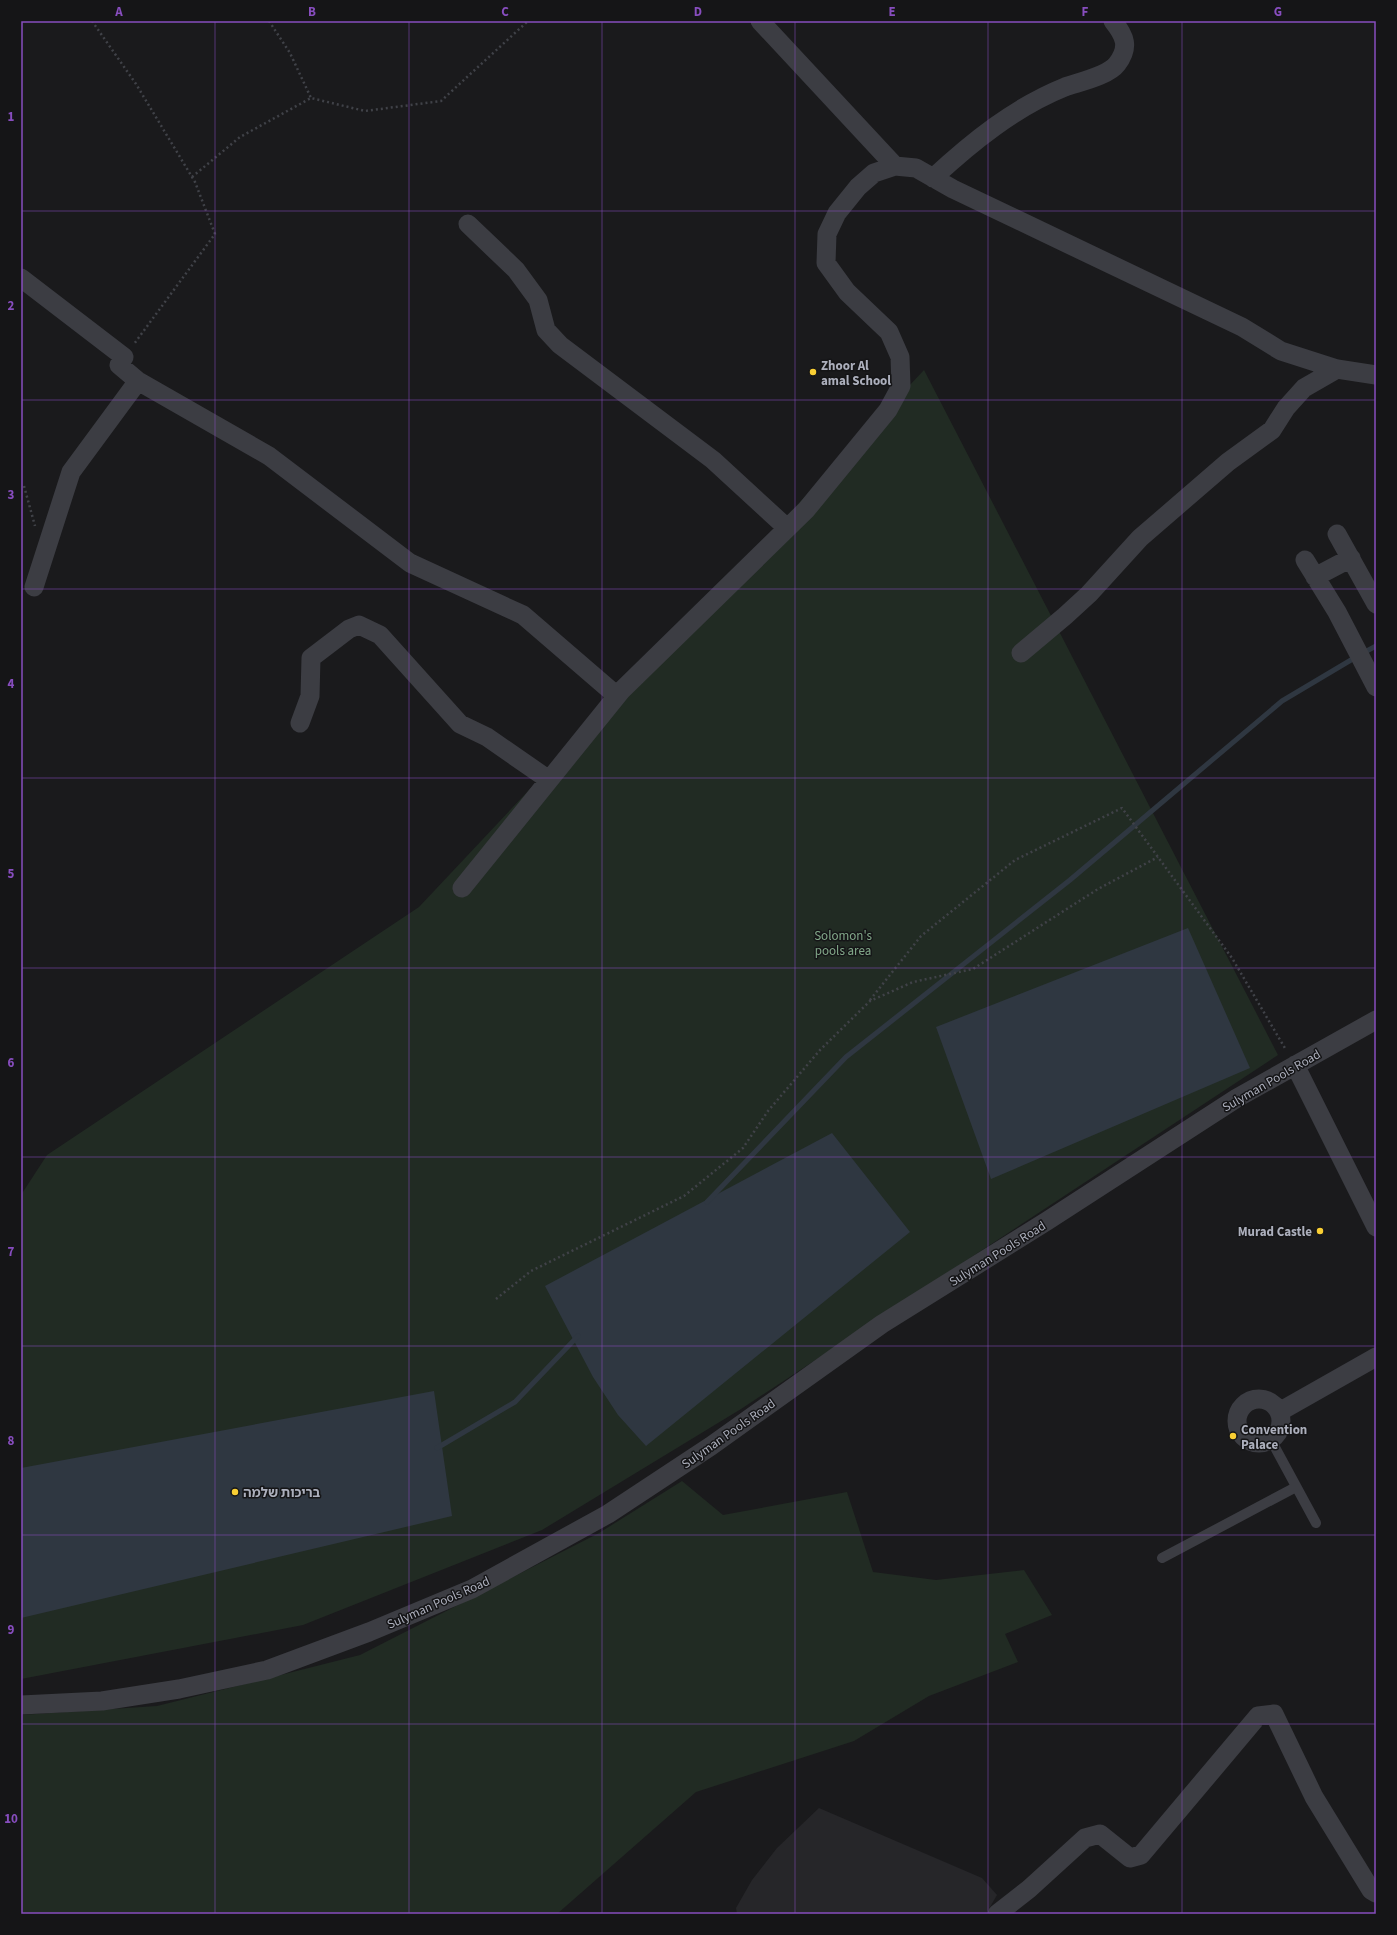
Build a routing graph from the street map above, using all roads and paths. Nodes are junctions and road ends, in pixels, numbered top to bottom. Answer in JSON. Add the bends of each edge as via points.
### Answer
{"nodes":[{"id":1,"x":92,"y":21,"type":"edge"},
{"id":2,"x":269,"y":21,"type":"edge"},
{"id":3,"x":528,"y":21,"type":"edge"},
{"id":4,"x":760,"y":21,"type":"edge"},
{"id":5,"x":1113,"y":21,"type":"edge"},
{"id":6,"x":311,"y":98,"type":"junction"},
{"id":7,"x":895,"y":166,"type":"junction"},
{"id":8,"x":192,"y":177,"type":"junction"},
{"id":9,"x":933,"y":178,"type":"junction"},
{"id":10,"x":468,"y":224,"type":"dead end"},
{"id":11,"x":21,"y":278,"type":"edge"},
{"id":12,"x":124,"y":357,"type":"junction"},
{"id":13,"x":1337,"y":369,"type":"junction"},
{"id":14,"x":1376,"y":375,"type":"edge"},
{"id":15,"x":138,"y":381,"type":"junction"},
{"id":16,"x":24,"y":486,"type":"dead end"},
{"id":17,"x":788,"y":528,"type":"junction"},
{"id":18,"x":1337,"y":534,"type":"dead end"},
{"id":19,"x":45,"y":553,"type":"junction"},
{"id":20,"x":1351,"y":558,"type":"junction"},
{"id":21,"x":1305,"y":560,"type":"dead end"},
{"id":22,"x":1315,"y":577,"type":"junction"},
{"id":23,"x":34,"y":587,"type":"dead end"},
{"id":24,"x":1376,"y":604,"type":"edge"},
{"id":25,"x":1021,"y":653,"type":"dead end"},
{"id":26,"x":1376,"y":687,"type":"edge"},
{"id":27,"x":617,"y":696,"type":"junction"},
{"id":28,"x":300,"y":723,"type":"dead end"},
{"id":29,"x":549,"y":780,"type":"junction"},
{"id":30,"x":1158,"y":857,"type":"junction"},
{"id":31,"x":462,"y":888,"type":"dead end"},
{"id":32,"x":870,"y":1000,"type":"junction"},
{"id":33,"x":1376,"y":1020,"type":"edge"},
{"id":34,"x":1295,"y":1065,"type":"junction"},
{"id":35,"x":1376,"y":1227,"type":"edge"},
{"id":36,"x":496,"y":1299,"type":"dead end"},
{"id":37,"x":1376,"y":1357,"type":"edge"},
{"id":38,"x":1279,"y":1412,"type":"junction"},
{"id":39,"x":1271,"y":1440,"type":"junction"},
{"id":40,"x":1296,"y":1487,"type":"junction"},
{"id":41,"x":1316,"y":1523,"type":"dead end"},
{"id":42,"x":1162,"y":1558,"type":"dead end"},
{"id":43,"x":21,"y":1705,"type":"edge"},
{"id":44,"x":1376,"y":1893,"type":"edge"},
{"id":45,"x":996,"y":1914,"type":"edge"}],
"edges":[{"from":1,"to":8,"type":"path","via":[[136,84]]},
{"from":2,"to":6,"type":"path","via":[[290,53]]},
{"from":3,"to":6,"type":"path","via":[[441,101],[365,111]]},
{"from":4,"to":7,"type":"street"},
{"from":5,"to":9,"type":"street","via":[[1123,35],[1124,46],[1123,55],[1116,66],[1106,73],[1052,92],[1021,110],[985,133]]},
{"from":6,"to":8,"type":"path","via":[[240,137]]},
{"from":7,"to":9,"type":"street","via":[[916,168]]},
{"from":7,"to":17,"type":"street","via":[[874,173],[858,187],[841,208],[827,234],[826,263],[847,292],[889,332],[900,357],[901,386],[888,410],[806,510]]},
{"from":8,"to":12,"type":"path","via":[[215,234]]},
{"from":9,"to":13,"type":"street","via":[[1242,327],[1281,351]]},
{"from":10,"to":17,"type":"street","via":[[516,270],[538,300],[546,330],[560,345],[713,460]]},
{"from":11,"to":12,"type":"street"},
{"from":12,"to":15,"type":"street","via":[[119,365]]},
{"from":13,"to":14,"type":"street"},
{"from":13,"to":25,"type":"street","via":[[1304,388],[1286,408],[1272,430],[1228,462],[1140,538],[1084,598]]},
{"from":15,"to":19,"type":"street","via":[[71,472]]},
{"from":15,"to":27,"type":"street","via":[[269,456],[410,563],[523,615]]},
{"from":16,"to":19,"type":"path"},
{"from":17,"to":27,"type":"street"},
{"from":18,"to":20,"type":"street"},
{"from":19,"to":23,"type":"street"},
{"from":20,"to":22,"type":"street"},
{"from":20,"to":24,"type":"street"},
{"from":21,"to":22,"type":"street"},
{"from":22,"to":26,"type":"street","via":[[1337,612]]},
{"from":27,"to":29,"type":"street"},
{"from":28,"to":29,"type":"street","via":[[310,696],[311,658],[349,629],[359,625],[380,635],[460,724],[487,737]]},
{"from":29,"to":31,"type":"street"},
{"from":30,"to":32,"type":"path","via":[[1098,889],[973,969],[913,982]]},
{"from":30,"to":32,"type":"path","via":[[1122,808],[1015,860],[922,936]]},
{"from":30,"to":34,"type":"path","via":[[1232,958]]},
{"from":32,"to":36,"type":"path","via":[[820,1050],[781,1095],[743,1148],[684,1196],[531,1271]]},
{"from":33,"to":34,"type":"street","name":"Sulyman Pools Road"},
{"from":34,"to":35,"type":"street"},
{"from":34,"to":43,"type":"street","name":"Sulyman Pools Road","via":[[1237,1098],[1048,1221],[882,1324],[710,1446],[608,1514],[472,1589],[369,1632],[267,1670],[180,1689],[102,1701]]},
{"from":37,"to":38,"type":"street"},
{"from":38,"to":39,"type":"street","via":[[1280,1428]]},
{"from":38,"to":39,"type":"street","via":[[1269,1402],[1254,1399],[1238,1413],[1237,1426],[1244,1438],[1257,1443]]},
{"from":39,"to":40,"type":"lane"},
{"from":40,"to":41,"type":"lane"},
{"from":40,"to":42,"type":"lane"},
{"from":44,"to":45,"type":"street","via":[[1371,1890],[1314,1797],[1274,1714],[1258,1716],[1140,1856],[1130,1858],[1100,1834],[1085,1838],[1029,1890]]}]}
